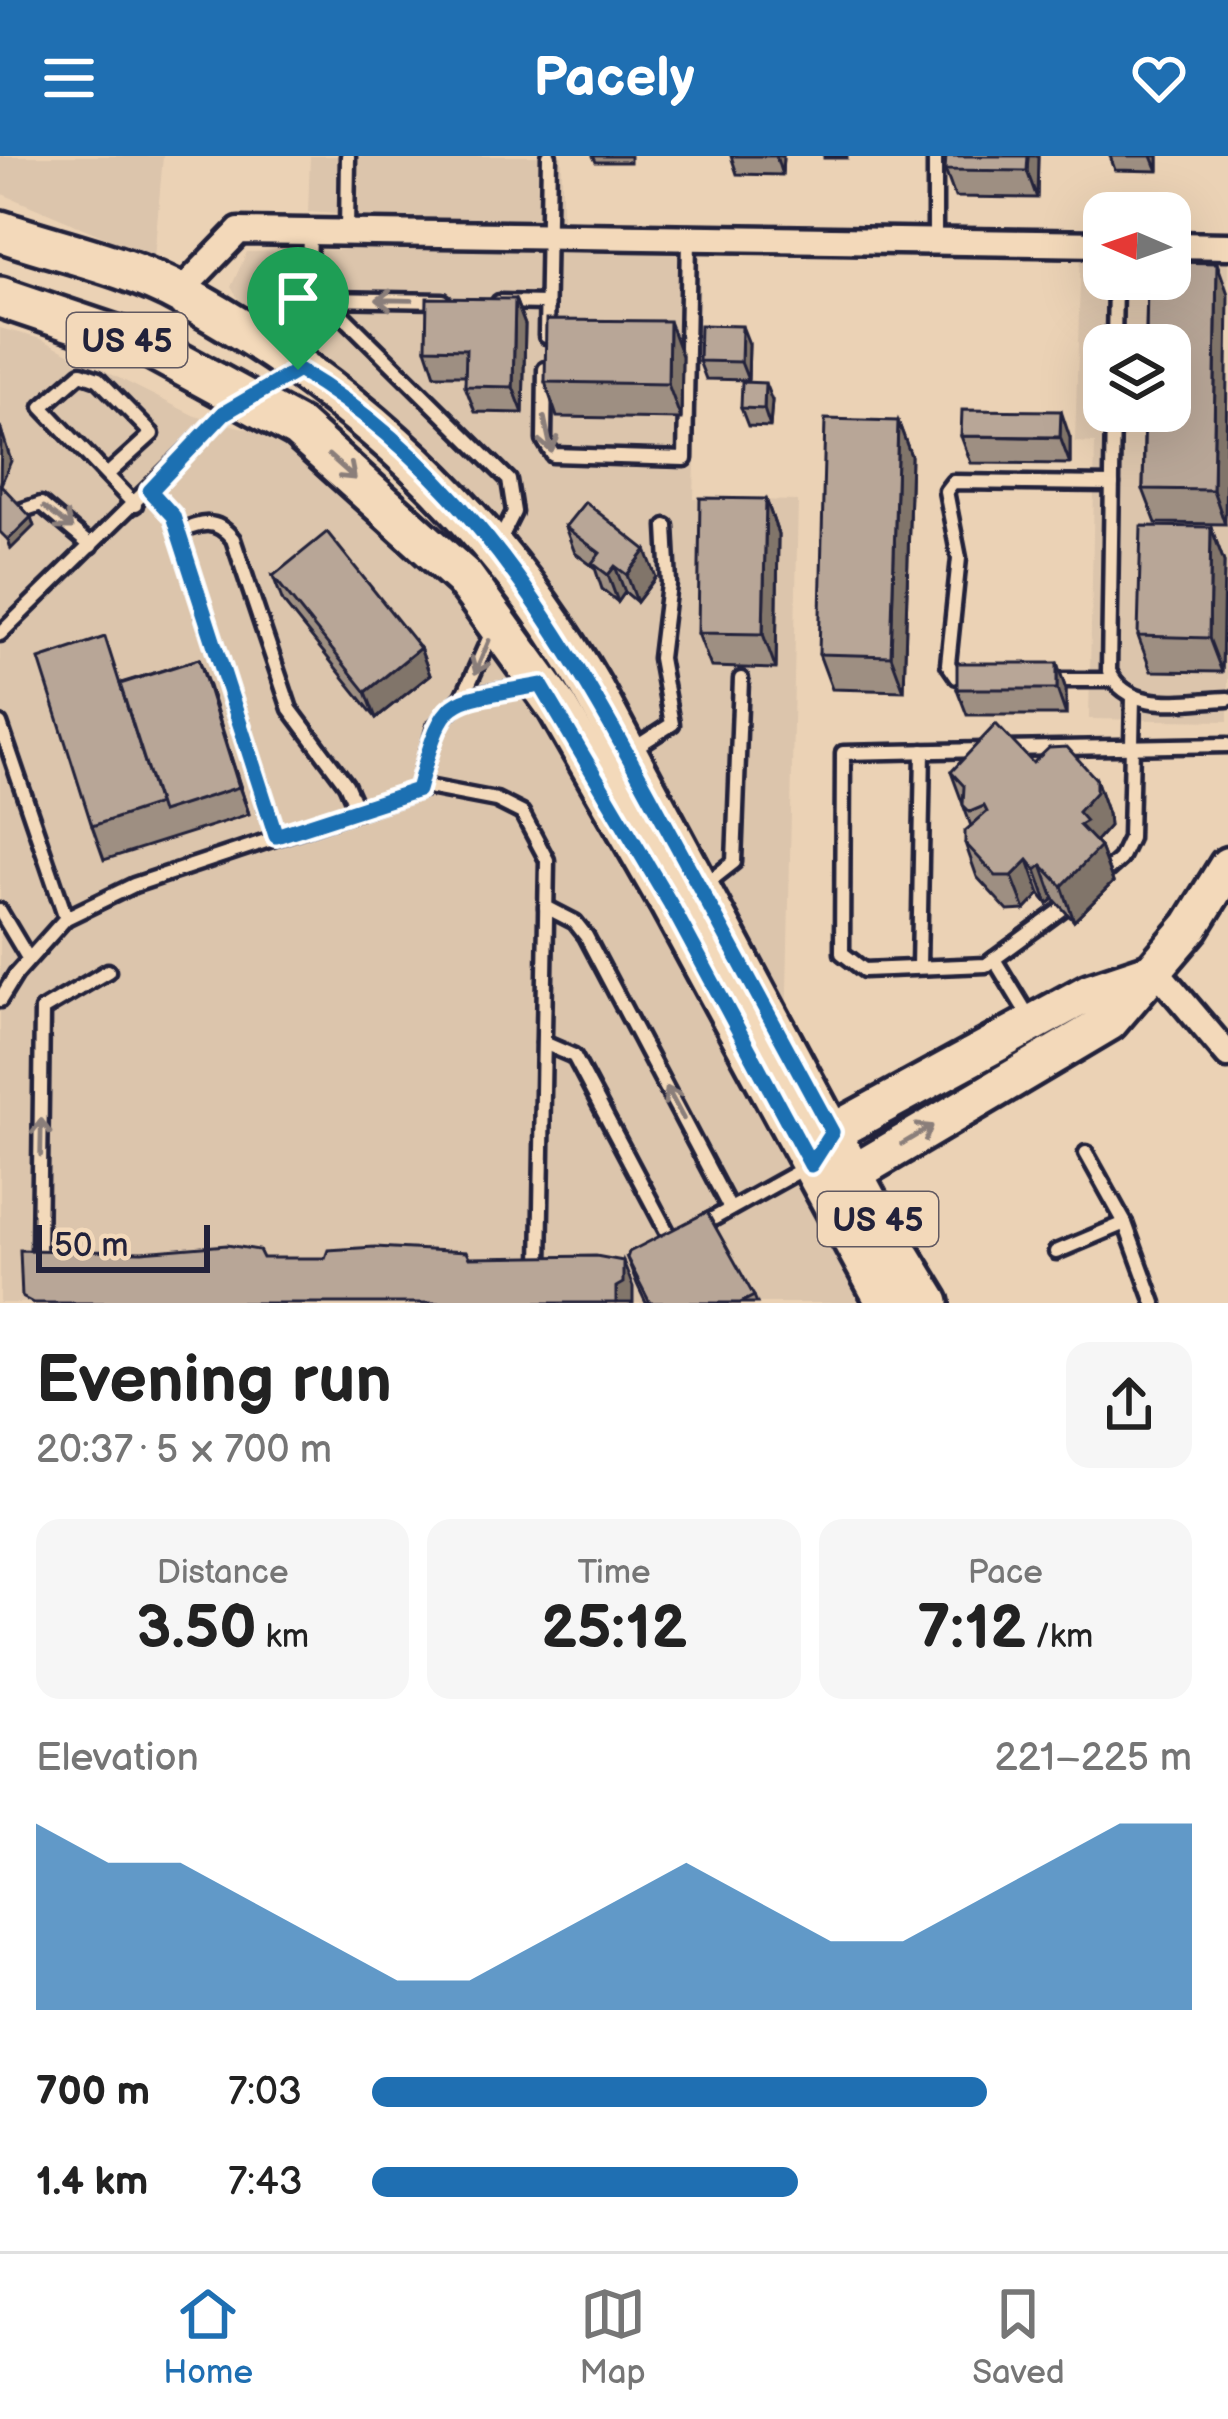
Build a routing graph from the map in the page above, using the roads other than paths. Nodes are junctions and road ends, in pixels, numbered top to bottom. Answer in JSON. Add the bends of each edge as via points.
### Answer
{"nodes":[{"id":1,"x":348,"y":156,"type":"edge"},
{"id":2,"x":549,"y":156,"type":"edge"},
{"id":3,"x":935,"y":156,"type":"edge"},
{"id":4,"x":0,"y":231,"type":"edge"},
{"id":5,"x":310,"y":232,"type":"junction"},
{"id":6,"x":347,"y":232,"type":"junction"},
{"id":7,"x":548,"y":236,"type":"junction"},
{"id":8,"x":689,"y":237,"type":"junction"},
{"id":9,"x":935,"y":242,"type":"junction"},
{"id":10,"x":1083,"y":244,"type":"edge"},
{"id":11,"x":1191,"y":245,"type":"edge"},
{"id":12,"x":1228,"y":246,"type":"edge"},
{"id":13,"x":179,"y":293,"type":"junction"},
{"id":14,"x":0,"y":297,"type":"edge"},
{"id":15,"x":326,"y":299,"type":"junction"},
{"id":16,"x":458,"y":301,"type":"edge"},
{"id":17,"x":480,"y":302,"type":"edge"},
{"id":18,"x":546,"y":302,"type":"junction"},
{"id":19,"x":298,"y":370,"type":"junction"},
{"id":20,"x":248,"y":399,"type":"junction"},
{"id":21,"x":1113,"y":432,"type":"edge"},
{"id":22,"x":107,"y":475,"type":"junction"},
{"id":23,"x":1112,"y":484,"type":"junction"},
{"id":24,"x":150,"y":491,"type":"junction"},
{"id":25,"x":135,"y":505,"type":"junction"},
{"id":26,"x":20,"y":511,"type":"edge"},
{"id":27,"x":666,"y":526,"type":"dead end"},
{"id":28,"x":178,"y":532,"type":"junction"},
{"id":29,"x":91,"y":546,"type":"junction"},
{"id":30,"x":496,"y":547,"type":"junction"},
{"id":31,"x":495,"y":616,"type":"junction"},
{"id":32,"x":0,"y":634,"type":"edge"},
{"id":33,"x":741,"y":679,"type":"dead end"},
{"id":34,"x":975,"y":680,"type":"edge"},
{"id":35,"x":1021,"y":680,"type":"edge"},
{"id":36,"x":1113,"y":680,"type":"junction"},
{"id":37,"x":541,"y":685,"type":"junction"},
{"id":38,"x":463,"y":697,"type":"junction"},
{"id":39,"x":1132,"y":698,"type":"junction"},
{"id":40,"x":1228,"y":699,"type":"edge"},
{"id":41,"x":0,"y":724,"type":"edge"},
{"id":42,"x":1228,"y":745,"type":"edge"},
{"id":43,"x":1132,"y":747,"type":"junction"},
{"id":44,"x":923,"y":751,"type":"junction"},
{"id":45,"x":627,"y":753,"type":"junction"},
{"id":46,"x":418,"y":790,"type":"junction"},
{"id":47,"x":357,"y":809,"type":"junction"},
{"id":48,"x":276,"y":836,"type":"junction"},
{"id":49,"x":1228,"y":866,"type":"edge"},
{"id":50,"x":699,"y":887,"type":"junction"},
{"id":51,"x":546,"y":907,"type":"junction"},
{"id":52,"x":0,"y":911,"type":"edge"},
{"id":53,"x":67,"y":917,"type":"junction"},
{"id":54,"x":28,"y":958,"type":"junction"},
{"id":55,"x":994,"y":959,"type":"junction"},
{"id":56,"x":919,"y":968,"type":"junction"},
{"id":57,"x":1156,"y":970,"type":"junction"},
{"id":58,"x":108,"y":971,"type":"dead end"},
{"id":59,"x":0,"y":1000,"type":"edge"},
{"id":60,"x":1034,"y":1024,"type":"junction"},
{"id":61,"x":544,"y":1043,"type":"junction"},
{"id":62,"x":1228,"y":1055,"type":"edge"},
{"id":63,"x":822,"y":1148,"type":"junction"},
{"id":64,"x":1086,"y":1154,"type":"dead end"},
{"id":65,"x":854,"y":1173,"type":"junction"},
{"id":66,"x":729,"y":1207,"type":"junction"},
{"id":67,"x":1125,"y":1223,"type":"junction"},
{"id":68,"x":673,"y":1243,"type":"junction"},
{"id":69,"x":1056,"y":1252,"type":"dead end"},
{"id":70,"x":652,"y":1253,"type":"edge"},
{"id":71,"x":60,"y":1255,"type":"edge"},
{"id":72,"x":520,"y":1265,"type":"edge"},
{"id":73,"x":540,"y":1266,"type":"junction"},
{"id":74,"x":560,"y":1266,"type":"edge"},
{"id":75,"x":887,"y":1303,"type":"edge"},
{"id":76,"x":929,"y":1303,"type":"edge"},
{"id":77,"x":1154,"y":1303,"type":"edge"}],
"edges":[{"from":1,"to":6,"type":"lane"},
{"from":2,"to":7,"type":"lane"},
{"from":3,"to":9,"type":"lane"},
{"from":4,"to":13,"type":"main road","number":"US 45"},
{"from":5,"to":6,"type":"street"},
{"from":5,"to":13,"type":"street","via":[[239,231]]},
{"from":5,"to":15,"type":"lane","via":[[309,273]]},
{"from":6,"to":7,"type":"street"},
{"from":7,"to":8,"type":"street"},
{"from":7,"to":18,"type":"lane"},
{"from":8,"to":9,"type":"street"},
{"from":18,"to":8,"type":"lane","one_way":true,"via":[[544,440],[553,455],[685,459]]},
{"from":9,"to":10,"type":"street"},
{"from":11,"to":12,"type":"street"},
{"from":13,"to":19,"type":"main road","number":"US 45"},
{"from":14,"to":20,"type":"main road","number":"US 45","via":[[151,349]]},
{"from":16,"to":15,"type":"lane","one_way":true},
{"from":15,"to":30,"type":"lane","via":[[509,480],[514,512]]},
{"from":17,"to":18,"type":"lane"},
{"from":19,"to":20,"type":"lane"},
{"from":19,"to":30,"type":"main road","number":"US 45","via":[[341,395]]},
{"from":20,"to":24,"type":"lane","via":[[224,413]]},
{"from":20,"to":31,"type":"main road","number":"US 45","one_way":true,"via":[[298,428],[437,552]]},
{"from":21,"to":23,"type":"lane"},
{"from":22,"to":22,"type":"lane","via":[[42,407],[81,374],[98,380],[152,434]]},
{"from":22,"to":25,"type":"lane"},
{"from":23,"to":34,"type":"lane","via":[[953,482],[946,491],[959,591],[948,664],[957,677]]},
{"from":23,"to":36,"type":"lane"},
{"from":24,"to":25,"type":"lane"},
{"from":24,"to":28,"type":"lane"},
{"from":25,"to":29,"type":"lane"},
{"from":26,"to":29,"type":"lane","one_way":true,"via":[[41,504]]},
{"from":27,"to":45,"type":"lane","via":[[670,584],[660,658],[672,724]]},
{"from":28,"to":47,"type":"lane","via":[[204,522],[233,538],[290,709]]},
{"from":28,"to":48,"type":"lane"},
{"from":29,"to":32,"type":"lane"},
{"from":30,"to":45,"type":"main road","number":"US 45","via":[[562,637]]},
{"from":31,"to":37,"type":"main road","number":"US 45"},
{"from":31,"to":38,"type":"lane","one_way":true},
{"from":33,"to":50,"type":"lane","via":[[734,862]]},
{"from":35,"to":36,"type":"lane"},
{"from":36,"to":39,"type":"lane"},
{"from":37,"to":38,"type":"lane"},
{"from":37,"to":63,"type":"main road","number":"US 45"},
{"from":38,"to":46,"type":"lane","via":[[435,727]]},
{"from":39,"to":40,"type":"lane"},
{"from":39,"to":43,"type":"lane"},
{"from":41,"to":53,"type":"lane"},
{"from":42,"to":43,"type":"lane"},
{"from":43,"to":44,"type":"lane"},
{"from":43,"to":55,"type":"lane","via":[[1130,838],[1120,859],[1056,918]]},
{"from":44,"to":56,"type":"lane"},
{"from":44,"to":56,"type":"lane","via":[[843,752],[842,953],[864,970]]},
{"from":45,"to":50,"type":"main road","number":"US 45"},
{"from":46,"to":47,"type":"lane"},
{"from":46,"to":51,"type":"lane","via":[[496,800],[522,813],[547,860]]},
{"from":47,"to":48,"type":"lane"},
{"from":48,"to":53,"type":"lane"},
{"from":49,"to":57,"type":"street"},
{"from":50,"to":63,"type":"main road","number":"US 45"},
{"from":51,"to":61,"type":"lane"},
{"from":66,"to":51,"type":"lane","one_way":true,"via":[[586,936]]},
{"from":52,"to":54,"type":"lane"},
{"from":53,"to":54,"type":"lane"},
{"from":54,"to":59,"type":"lane"},
{"from":55,"to":56,"type":"lane"},
{"from":55,"to":60,"type":"lane"},
{"from":57,"to":60,"type":"street","via":[[1090,992]]},
{"from":57,"to":62,"type":"street"},
{"from":65,"to":57,"type":"street","one_way":true,"via":[[1109,1022]]},
{"from":71,"to":58,"type":"lane","one_way":true,"via":[[39,1254],[43,1010]]},
{"from":60,"to":63,"type":"street"},
{"from":61,"to":68,"type":"lane","via":[[574,1056]]},
{"from":61,"to":73,"type":"lane"},
{"from":63,"to":65,"type":"main road","number":"US 45"},
{"from":63,"to":66,"type":"lane"},
{"from":63,"to":75,"type":"main road","number":"US 45"},
{"from":64,"to":67,"type":"lane"},
{"from":65,"to":76,"type":"main road","number":"US 45"},
{"from":66,"to":68,"type":"lane"},
{"from":67,"to":69,"type":"lane"},
{"from":67,"to":77,"type":"lane"},
{"from":68,"to":70,"type":"lane"},
{"from":72,"to":73,"type":"lane"},
{"from":73,"to":74,"type":"lane"}]}
